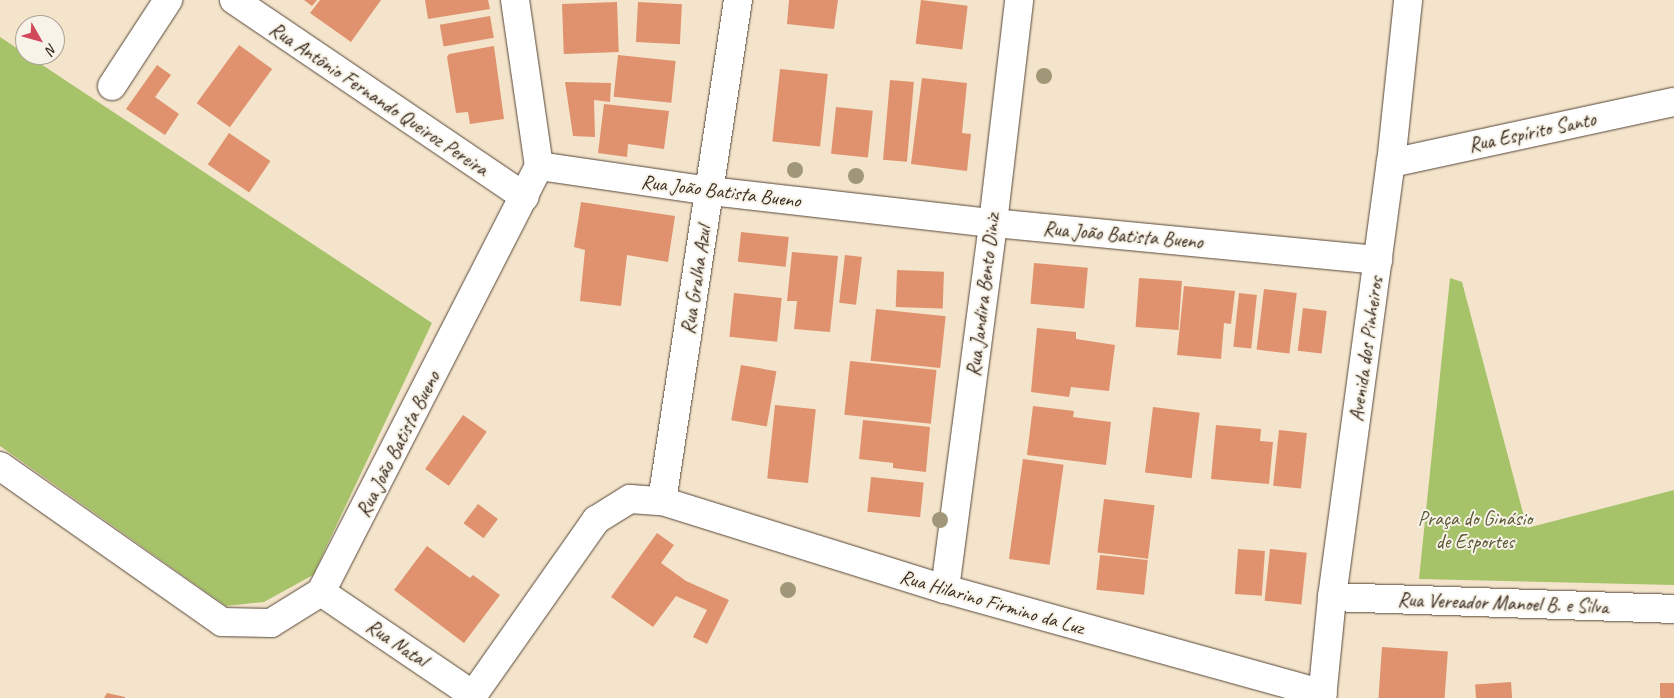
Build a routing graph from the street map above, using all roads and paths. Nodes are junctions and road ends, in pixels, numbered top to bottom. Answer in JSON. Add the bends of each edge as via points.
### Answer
{"nodes":[{"id":1,"x":168,"y":0,"type":"edge"},
{"id":2,"x":234,"y":0,"type":"edge"},
{"id":3,"x":516,"y":0,"type":"edge"},
{"id":4,"x":738,"y":0,"type":"edge"},
{"id":5,"x":1019,"y":0,"type":"edge"},
{"id":6,"x":1408,"y":0,"type":"edge"},
{"id":7,"x":112,"y":86,"type":"dead end"},
{"id":8,"x":1674,"y":102,"type":"edge"},
{"id":9,"x":1391,"y":163,"type":"junction"},
{"id":10,"x":539,"y":166,"type":"junction"},
{"id":11,"x":710,"y":191,"type":"junction"},
{"id":12,"x":525,"y":197,"type":"junction"},
{"id":13,"x":993,"y":223,"type":"junction"},
{"id":14,"x":1378,"y":260,"type":"junction"},
{"id":15,"x":0,"y":466,"type":"edge"},
{"id":16,"x":662,"y":501,"type":"junction"},
{"id":17,"x":944,"y":589,"type":"junction"},
{"id":18,"x":321,"y":592,"type":"junction"},
{"id":19,"x":1332,"y":597,"type":"junction"},
{"id":20,"x":1674,"y":609,"type":"edge"},
{"id":21,"x":472,"y":696,"type":"edge"},
{"id":22,"x":1323,"y":696,"type":"edge"}],
"edges":[{"from":1,"to":7,"type":"street"},
{"from":2,"to":12,"type":"street","name":"Rua Antônio Fernando Queiroz Pereira"},
{"from":3,"to":10,"type":"street"},
{"from":4,"to":11,"type":"street","name":"Rua Gralha Azul"},
{"from":5,"to":13,"type":"street","name":"Rua Jandira Bento Diniz"},
{"from":6,"to":9,"type":"street","name":"Avenida dos Pinheiros"},
{"from":8,"to":9,"type":"street","name":"Rua Espírito Santo"},
{"from":9,"to":14,"type":"street","name":"Avenida dos Pinheiros"},
{"from":10,"to":11,"type":"street","name":"Rua João Batista Bueno"},
{"from":10,"to":12,"type":"street","name":"Rua João Batista Bueno"},
{"from":11,"to":13,"type":"street","name":"Rua João Batista Bueno"},
{"from":11,"to":16,"type":"street","name":"Rua Gralha Azul"},
{"from":12,"to":18,"type":"street","name":"Rua João Batista Bueno"},
{"from":13,"to":14,"type":"street","name":"Rua João Batista Bueno"},
{"from":13,"to":17,"type":"street","name":"Rua Jandira Bento Diniz"},
{"from":14,"to":19,"type":"street","name":"Avenida dos Pinheiros"},
{"from":15,"to":18,"type":"street","via":[[222,622],[271,623]]},
{"from":16,"to":17,"type":"street","name":"Rua Hilarino Firmino da Luz"},
{"from":16,"to":21,"type":"street","name":"Rua Hilarino Firmino da Luz","via":[[630,498],[596,520]]},
{"from":17,"to":22,"type":"street","name":"Rua Hilarino Firmino da Luz"},
{"from":18,"to":21,"type":"street","name":"Rua Natal"},
{"from":19,"to":20,"type":"street","name":"Rua Vereador Manoel B. e Silva"},
{"from":19,"to":22,"type":"street","name":"Avenida dos Pinheiros"}]}
